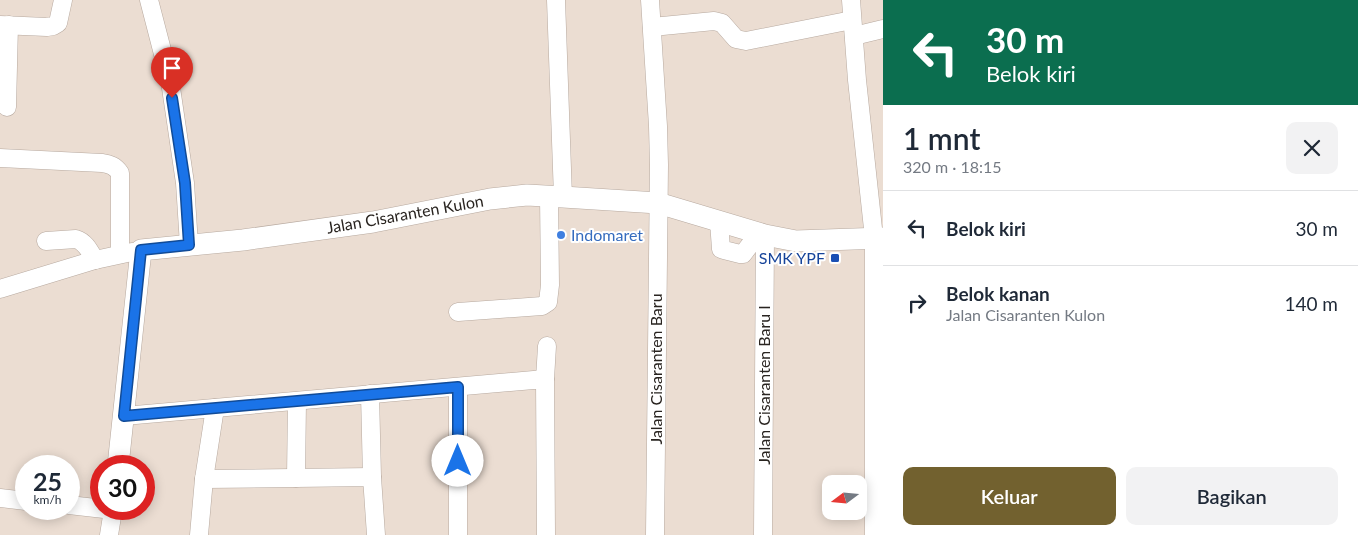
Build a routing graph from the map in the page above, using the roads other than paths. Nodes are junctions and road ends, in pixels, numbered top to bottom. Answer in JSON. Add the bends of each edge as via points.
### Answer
{"nodes":[{"id":1,"x":63,"y":0,"type":"edge"},
{"id":2,"x":149,"y":0,"type":"edge"},
{"id":3,"x":556,"y":0,"type":"edge"},
{"id":4,"x":650,"y":0,"type":"edge"},
{"id":5,"x":850,"y":0,"type":"edge"},
{"id":6,"x":4,"y":25,"type":"edge"},
{"id":7,"x":652,"y":27,"type":"junction"},
{"id":8,"x":853,"y":28,"type":"junction"},
{"id":9,"x":883,"y":29,"type":"edge"},
{"id":10,"x":7,"y":107,"type":"dead end"},
{"id":11,"x":0,"y":158,"type":"edge"},
{"id":12,"x":556,"y":196,"type":"junction"},
{"id":13,"x":658,"y":203,"type":"junction"},
{"id":14,"x":762,"y":234,"type":"junction"},
{"id":15,"x":878,"y":238,"type":"edge"},
{"id":16,"x":46,"y":241,"type":"dead end"},
{"id":17,"x":189,"y":245,"type":"junction"},
{"id":18,"x":130,"y":252,"type":"junction"},
{"id":19,"x":95,"y":260,"type":"junction"},
{"id":20,"x":0,"y":289,"type":"edge"},
{"id":21,"x":458,"y":312,"type":"dead end"},
{"id":22,"x":546,"y":346,"type":"dead end"},
{"id":23,"x":545,"y":380,"type":"junction"},
{"id":24,"x":458,"y":387,"type":"junction"},
{"id":25,"x":370,"y":394,"type":"junction"},
{"id":26,"x":297,"y":401,"type":"junction"},
{"id":27,"x":216,"y":408,"type":"junction"},
{"id":28,"x":124,"y":416,"type":"junction"},
{"id":29,"x":119,"y":455,"type":"edge"},
{"id":30,"x":372,"y":477,"type":"junction"},
{"id":31,"x":296,"y":478,"type":"junction"},
{"id":32,"x":204,"y":479,"type":"junction"},
{"id":33,"x":0,"y":498,"type":"edge"},
{"id":34,"x":15,"y":500,"type":"edge"},
{"id":35,"x":111,"y":520,"type":"edge"},
{"id":36,"x":109,"y":535,"type":"edge"},
{"id":37,"x":199,"y":535,"type":"edge"},
{"id":38,"x":376,"y":535,"type":"edge"},
{"id":39,"x":458,"y":535,"type":"edge"},
{"id":40,"x":546,"y":535,"type":"edge"},
{"id":41,"x":655,"y":535,"type":"edge"},
{"id":42,"x":763,"y":535,"type":"edge"},
{"id":43,"x":874,"y":535,"type":"edge"}],
"edges":[{"from":1,"to":6,"type":"street","via":[[58,23],[53,26]]},
{"from":2,"to":17,"type":"street","via":[[170,80],[185,183]]},
{"from":3,"to":12,"type":"street"},
{"from":4,"to":7,"type":"street","name":"Jalan Cisaranten Baru"},
{"from":5,"to":8,"type":"street"},
{"from":6,"to":10,"type":"street"},
{"from":7,"to":8,"type":"street","via":[[714,21],[722,23],[736,39],[746,41]]},
{"from":7,"to":13,"type":"street","name":"Jalan Cisaranten Baru","via":[[658,126]]},
{"from":8,"to":9,"type":"street"},
{"from":8,"to":15,"type":"street","via":[[856,80]]},
{"from":11,"to":18,"type":"street","via":[[102,163],[116,167],[120,173]]},
{"from":12,"to":13,"type":"main road","name":"Jalan Cisaranten Kulon"},
{"from":12,"to":17,"type":"main road","name":"Jalan Cisaranten Kulon","via":[[490,199],[373,222]]},
{"from":12,"to":21,"type":"street","via":[[548,302],[542,306]]},
{"from":13,"to":14,"type":"main road","name":"Jalan Cisaranten Kulon"},
{"from":13,"to":41,"type":"street","name":"Jalan Cisaranten Baru"},
{"from":14,"to":15,"type":"main road","name":"Jalan Cisaranten Kulon","via":[[796,241]]},
{"from":14,"to":42,"type":"street","name":"Jalan Cisaranten Baru I"},
{"from":15,"to":43,"type":"street"},
{"from":16,"to":19,"type":"street","via":[[81,240]]},
{"from":17,"to":18,"type":"main road","name":"Jalan Cisaranten Kulon"},
{"from":18,"to":19,"type":"street"},
{"from":18,"to":28,"type":"main road"},
{"from":19,"to":20,"type":"street"},
{"from":22,"to":23,"type":"street"},
{"from":23,"to":24,"type":"street"},
{"from":23,"to":40,"type":"street"},
{"from":24,"to":25,"type":"street"},
{"from":24,"to":39,"type":"street"},
{"from":25,"to":26,"type":"street"},
{"from":25,"to":30,"type":"street"},
{"from":26,"to":27,"type":"street"},
{"from":26,"to":31,"type":"street"},
{"from":27,"to":28,"type":"street"},
{"from":27,"to":32,"type":"street"},
{"from":28,"to":29,"type":"main road"},
{"from":30,"to":31,"type":"street"},
{"from":30,"to":38,"type":"street"},
{"from":31,"to":32,"type":"street"},
{"from":32,"to":37,"type":"street"},
{"from":33,"to":34,"type":"street"},
{"from":35,"to":36,"type":"street"}]}
